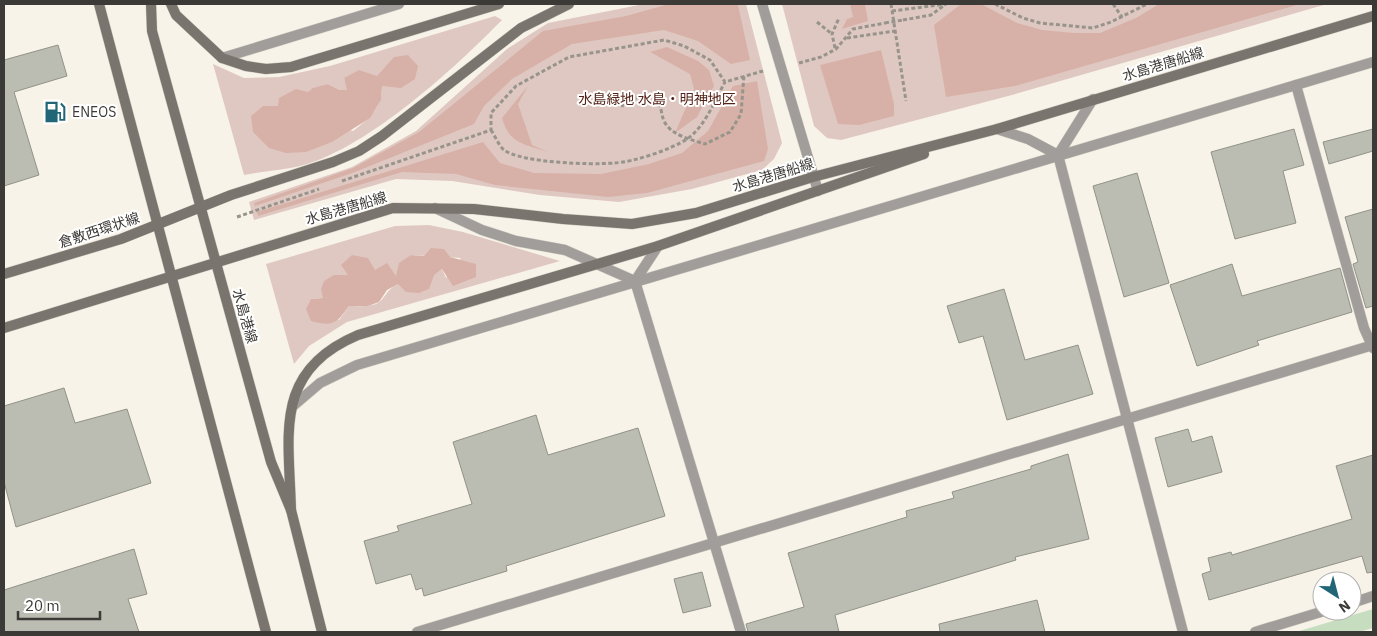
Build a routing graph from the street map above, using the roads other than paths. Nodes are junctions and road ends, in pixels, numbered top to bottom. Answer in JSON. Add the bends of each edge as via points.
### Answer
{"nodes":[{"id":1,"x":99,"y":4,"type":"edge"},
{"id":2,"x":151,"y":4,"type":"edge"},
{"id":3,"x":170,"y":4,"type":"edge"},
{"id":4,"x":399,"y":4,"type":"edge"},
{"id":5,"x":498,"y":4,"type":"edge"},
{"id":6,"x":569,"y":4,"type":"edge"},
{"id":7,"x":762,"y":4,"type":"edge"},
{"id":8,"x":1373,"y":16,"type":"edge"},
{"id":9,"x":222,"y":58,"type":"junction"},
{"id":10,"x":1373,"y":62,"type":"edge"},
{"id":11,"x":1296,"y":85,"type":"junction"},
{"id":12,"x":1093,"y":99,"type":"junction"},
{"id":13,"x":997,"y":129,"type":"junction"},
{"id":14,"x":1058,"y":155,"type":"junction"},
{"id":15,"x":813,"y":177,"type":"junction"},
{"id":16,"x":818,"y":191,"type":"junction"},
{"id":17,"x":430,"y":206,"type":"junction"},
{"id":18,"x":200,"y":208,"type":"junction"},
{"id":19,"x":159,"y":224,"type":"junction"},
{"id":20,"x":658,"y":246,"type":"junction"},
{"id":21,"x":216,"y":262,"type":"junction"},
{"id":22,"x":596,"y":264,"type":"junction"},
{"id":23,"x":4,"y":274,"type":"edge"},
{"id":24,"x":173,"y":276,"type":"junction"},
{"id":25,"x":635,"y":281,"type":"junction"},
{"id":26,"x":4,"y":328,"type":"edge"},
{"id":27,"x":1373,"y":346,"type":"edge"},
{"id":28,"x":293,"y":406,"type":"junction"},
{"id":29,"x":1126,"y":418,"type":"junction"},
{"id":30,"x":291,"y":510,"type":"junction"},
{"id":31,"x":714,"y":544,"type":"junction"},
{"id":32,"x":1312,"y":615,"type":"edge"},
{"id":33,"x":266,"y":632,"type":"edge"},
{"id":34,"x":322,"y":632,"type":"edge"},
{"id":35,"x":417,"y":632,"type":"edge"},
{"id":36,"x":740,"y":632,"type":"edge"},
{"id":37,"x":1183,"y":632,"type":"edge"},
{"id":38,"x":1255,"y":632,"type":"edge"}],
"edges":[{"from":1,"to":19,"type":"main road"},
{"from":2,"to":18,"type":"main road","name":"水島港線","via":[[152,31]]},
{"from":3,"to":9,"type":"main road","via":[[176,15]]},
{"from":4,"to":9,"type":"street"},
{"from":5,"to":9,"type":"main road","via":[[291,67],[266,69]]},
{"from":6,"to":18,"type":"main road","via":[[521,28],[359,151]]},
{"from":7,"to":15,"type":"street"},
{"from":8,"to":12,"type":"main road","name":"水島港唐船線"},
{"from":10,"to":11,"type":"street"},
{"from":11,"to":14,"type":"street"},
{"from":11,"to":27,"type":"street","via":[[1364,328]]},
{"from":12,"to":13,"type":"main road","name":"水島港唐船線"},
{"from":12,"to":14,"type":"street"},
{"from":13,"to":14,"type":"street","via":[[1028,139]]},
{"from":13,"to":15,"type":"main road","name":"水島港唐船線"},
{"from":13,"to":16,"type":"main road"},
{"from":14,"to":25,"type":"street"},
{"from":14,"to":29,"type":"street"},
{"from":15,"to":16,"type":"street"},
{"from":15,"to":17,"type":"main road","name":"水島港唐船線","via":[[696,213],[632,224]]},
{"from":16,"to":20,"type":"main road"},
{"from":17,"to":21,"type":"main road","name":"水島港唐船線","via":[[393,208]]},
{"from":17,"to":22,"type":"street","via":[[482,230],[516,241],[565,250]]},
{"from":18,"to":19,"type":"main road","name":"倉敷西環状線"},
{"from":18,"to":21,"type":"main road","name":"水島港線"},
{"from":19,"to":23,"type":"main road","name":"倉敷西環状線","via":[[121,239]]},
{"from":19,"to":24,"type":"main road"},
{"from":20,"to":22,"type":"main road"},
{"from":20,"to":25,"type":"street"},
{"from":21,"to":24,"type":"main road","name":"水島港唐船線"},
{"from":21,"to":30,"type":"main road","name":"水島港線","via":[[271,462]]},
{"from":22,"to":25,"type":"street"},
{"from":22,"to":28,"type":"main road","via":[[341,342],[309,367],[295,391]]},
{"from":24,"to":26,"type":"main road"},
{"from":24,"to":33,"type":"main road"},
{"from":25,"to":28,"type":"street","via":[[357,365],[320,383]]},
{"from":25,"to":31,"type":"street"},
{"from":27,"to":29,"type":"street"},
{"from":28,"to":30,"type":"main road","via":[[288,421]]},
{"from":29,"to":31,"type":"street"},
{"from":29,"to":37,"type":"street"},
{"from":30,"to":34,"type":"main road","name":"水島港線"},
{"from":31,"to":35,"type":"street"},
{"from":31,"to":36,"type":"street"},
{"from":32,"to":38,"type":"street"}]}
